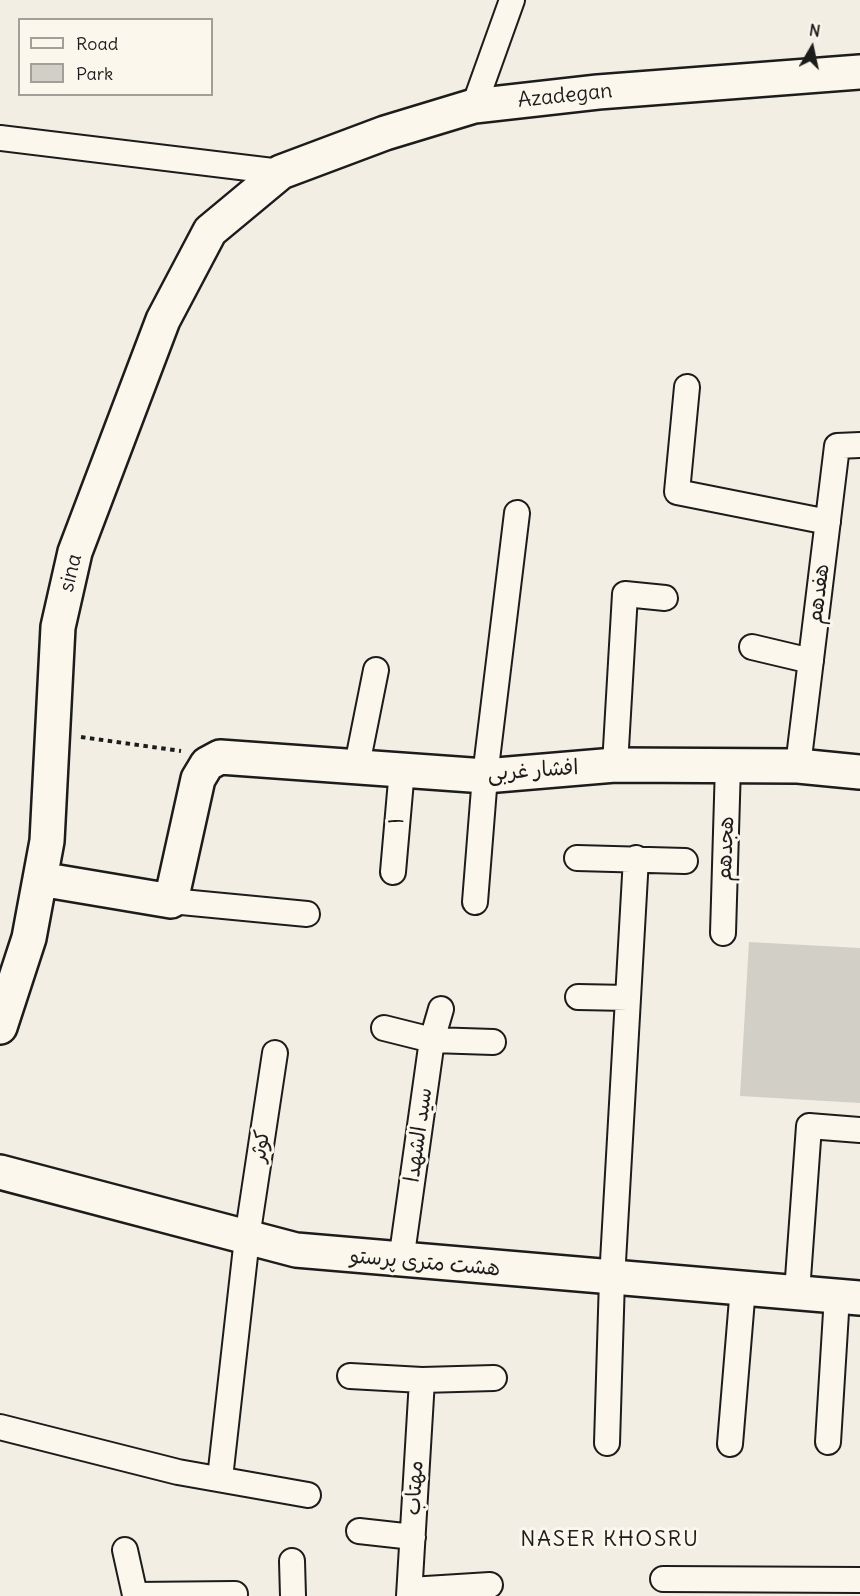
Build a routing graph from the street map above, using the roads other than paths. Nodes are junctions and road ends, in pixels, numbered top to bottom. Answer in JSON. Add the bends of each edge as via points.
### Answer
{"nodes":[{"id":1,"x":512,"y":0,"type":"edge"},
{"id":2,"x":860,"y":72,"type":"edge"},
{"id":3,"x":474,"y":106,"type":"junction"},
{"id":4,"x":0,"y":138,"type":"edge"},
{"id":5,"x":281,"y":172,"type":"junction"},
{"id":6,"x":687,"y":387,"type":"dead end"},
{"id":7,"x":860,"y":445,"type":"edge"},
{"id":8,"x":518,"y":513,"type":"dead end"},
{"id":9,"x":828,"y":522,"type":"junction"},
{"id":10,"x":665,"y":598,"type":"dead end"},
{"id":11,"x":752,"y":647,"type":"dead end"},
{"id":12,"x":811,"y":661,"type":"junction"},
{"id":13,"x":376,"y":670,"type":"dead end"},
{"id":14,"x":357,"y":765,"type":"junction"},
{"id":15,"x":615,"y":765,"type":"junction"},
{"id":16,"x":728,"y":765,"type":"junction"},
{"id":17,"x":798,"y":766,"type":"junction"},
{"id":18,"x":402,"y":769,"type":"junction"},
{"id":19,"x":860,"y":772,"type":"edge"},
{"id":20,"x":485,"y":776,"type":"junction"},
{"id":21,"x":577,"y":858,"type":"dead end"},
{"id":22,"x":636,"y":858,"type":"junction"},
{"id":23,"x":685,"y":861,"type":"dead end"},
{"id":24,"x":393,"y":872,"type":"dead end"},
{"id":25,"x":40,"y":879,"type":"junction"},
{"id":26,"x":171,"y":901,"type":"junction"},
{"id":27,"x":475,"y":902,"type":"dead end"},
{"id":28,"x":307,"y":914,"type":"dead end"},
{"id":29,"x":723,"y":933,"type":"dead end"},
{"id":30,"x":578,"y":997,"type":"dead end"},
{"id":31,"x":628,"y":998,"type":"junction"},
{"id":32,"x":3,"y":1008,"type":"edge"},
{"id":33,"x":441,"y":1009,"type":"dead end"},
{"id":34,"x":384,"y":1028,"type":"dead end"},
{"id":35,"x":432,"y":1040,"type":"junction"},
{"id":36,"x":493,"y":1042,"type":"dead end"},
{"id":37,"x":275,"y":1053,"type":"dead end"},
{"id":38,"x":860,"y":1130,"type":"edge"},
{"id":39,"x":0,"y":1172,"type":"edge"},
{"id":40,"x":246,"y":1238,"type":"junction"},
{"id":41,"x":401,"y":1261,"type":"junction"},
{"id":42,"x":612,"y":1279,"type":"junction"},
{"id":43,"x":743,"y":1287,"type":"junction"},
{"id":44,"x":797,"y":1292,"type":"junction"},
{"id":45,"x":848,"y":1297,"type":"edge"},
{"id":46,"x":350,"y":1376,"type":"dead end"},
{"id":47,"x":494,"y":1378,"type":"dead end"},
{"id":48,"x":422,"y":1380,"type":"junction"},
{"id":49,"x":0,"y":1427,"type":"edge"},
{"id":50,"x":828,"y":1442,"type":"dead end"},
{"id":51,"x":607,"y":1443,"type":"dead end"},
{"id":52,"x":730,"y":1444,"type":"dead end"},
{"id":53,"x":220,"y":1478,"type":"junction"},
{"id":54,"x":308,"y":1495,"type":"dead end"},
{"id":55,"x":359,"y":1531,"type":"dead end"},
{"id":56,"x":413,"y":1537,"type":"junction"},
{"id":57,"x":126,"y":1551,"type":"dead end"},
{"id":58,"x":292,"y":1561,"type":"dead end"},
{"id":59,"x":663,"y":1579,"type":"dead end"},
{"id":60,"x":860,"y":1580,"type":"edge"},
{"id":61,"x":490,"y":1585,"type":"dead end"},
{"id":62,"x":409,"y":1593,"type":"edge"},
{"id":63,"x":235,"y":1594,"type":"dead end"},
{"id":64,"x":174,"y":1595,"type":"edge"},
{"id":65,"x":293,"y":1596,"type":"edge"}],
"edges":[{"from":1,"to":3,"type":"street"},
{"from":2,"to":3,"type":"street","name":"Azadegan","via":[[598,92]]},
{"from":3,"to":5,"type":"street","name":"Azadegan","via":[[385,133]]},
{"from":4,"to":5,"type":"street"},
{"from":5,"to":25,"type":"street","name":"sina","via":[[210,231],[163,320],[75,552],[58,627],[47,842]]},
{"from":6,"to":9,"type":"street","via":[[677,492]]},
{"from":7,"to":9,"type":"street","name":"هفدهم","via":[[837,446]]},
{"from":8,"to":20,"type":"street"},
{"from":9,"to":12,"type":"street","name":"هفدهم"},
{"from":10,"to":15,"type":"street","via":[[626,594]]},
{"from":11,"to":12,"type":"street"},
{"from":12,"to":17,"type":"street","name":"هفدهم"},
{"from":13,"to":14,"type":"street"},
{"from":14,"to":18,"type":"street","name":"افشار غربی"},
{"from":14,"to":26,"type":"street","name":"افشار غربی","via":[[214,760],[198,779]]},
{"from":15,"to":16,"type":"street","name":"افشار غربی"},
{"from":15,"to":20,"type":"street","name":"افشار غربی"},
{"from":16,"to":17,"type":"street","name":"افشار غربی"},
{"from":16,"to":29,"type":"street","name":"هجدهم"},
{"from":17,"to":19,"type":"street","name":"افشار غربی"},
{"from":18,"to":20,"type":"street","name":"افشار غربی"},
{"from":18,"to":24,"type":"street","name":"۱"},
{"from":20,"to":27,"type":"street"},
{"from":21,"to":22,"type":"street"},
{"from":22,"to":23,"type":"street"},
{"from":22,"to":31,"type":"street"},
{"from":25,"to":26,"type":"street"},
{"from":25,"to":32,"type":"street","name":"sina","via":[[29,938]]},
{"from":26,"to":28,"type":"street"},
{"from":30,"to":31,"type":"street"},
{"from":31,"to":42,"type":"street"},
{"from":33,"to":35,"type":"street","name":"سید الشهدا"},
{"from":34,"to":35,"type":"street"},
{"from":35,"to":36,"type":"street"},
{"from":35,"to":41,"type":"street","name":"سید الشهدا"},
{"from":37,"to":40,"type":"street","name":"کوثر"},
{"from":38,"to":44,"type":"street","via":[[809,1126]]},
{"from":39,"to":40,"type":"street","name":"هشت متری پرستو"},
{"from":40,"to":41,"type":"street","name":"هشت متری پرستو","via":[[296,1250]]},
{"from":40,"to":53,"type":"street","name":"کوثر"},
{"from":41,"to":42,"type":"street","name":"هشت متری پرستو"},
{"from":42,"to":43,"type":"street","name":"هشت متری پرستو"},
{"from":42,"to":51,"type":"street"},
{"from":43,"to":44,"type":"street","name":"هشت متری پرستو"},
{"from":43,"to":52,"type":"street"},
{"from":44,"to":45,"type":"street","name":"هشت متری پرستو"},
{"from":45,"to":50,"type":"street"},
{"from":46,"to":48,"type":"street"},
{"from":47,"to":48,"type":"street"},
{"from":48,"to":56,"type":"street","name":"مهتاب"},
{"from":49,"to":53,"type":"street","via":[[178,1472]]},
{"from":53,"to":54,"type":"street"},
{"from":55,"to":56,"type":"street"},
{"from":56,"to":62,"type":"street","name":"مهتاب"},
{"from":57,"to":64,"type":"street","via":[[135,1595]]},
{"from":58,"to":65,"type":"street"},
{"from":59,"to":60,"type":"street"},
{"from":61,"to":62,"type":"street"},
{"from":63,"to":64,"type":"street"}]}
